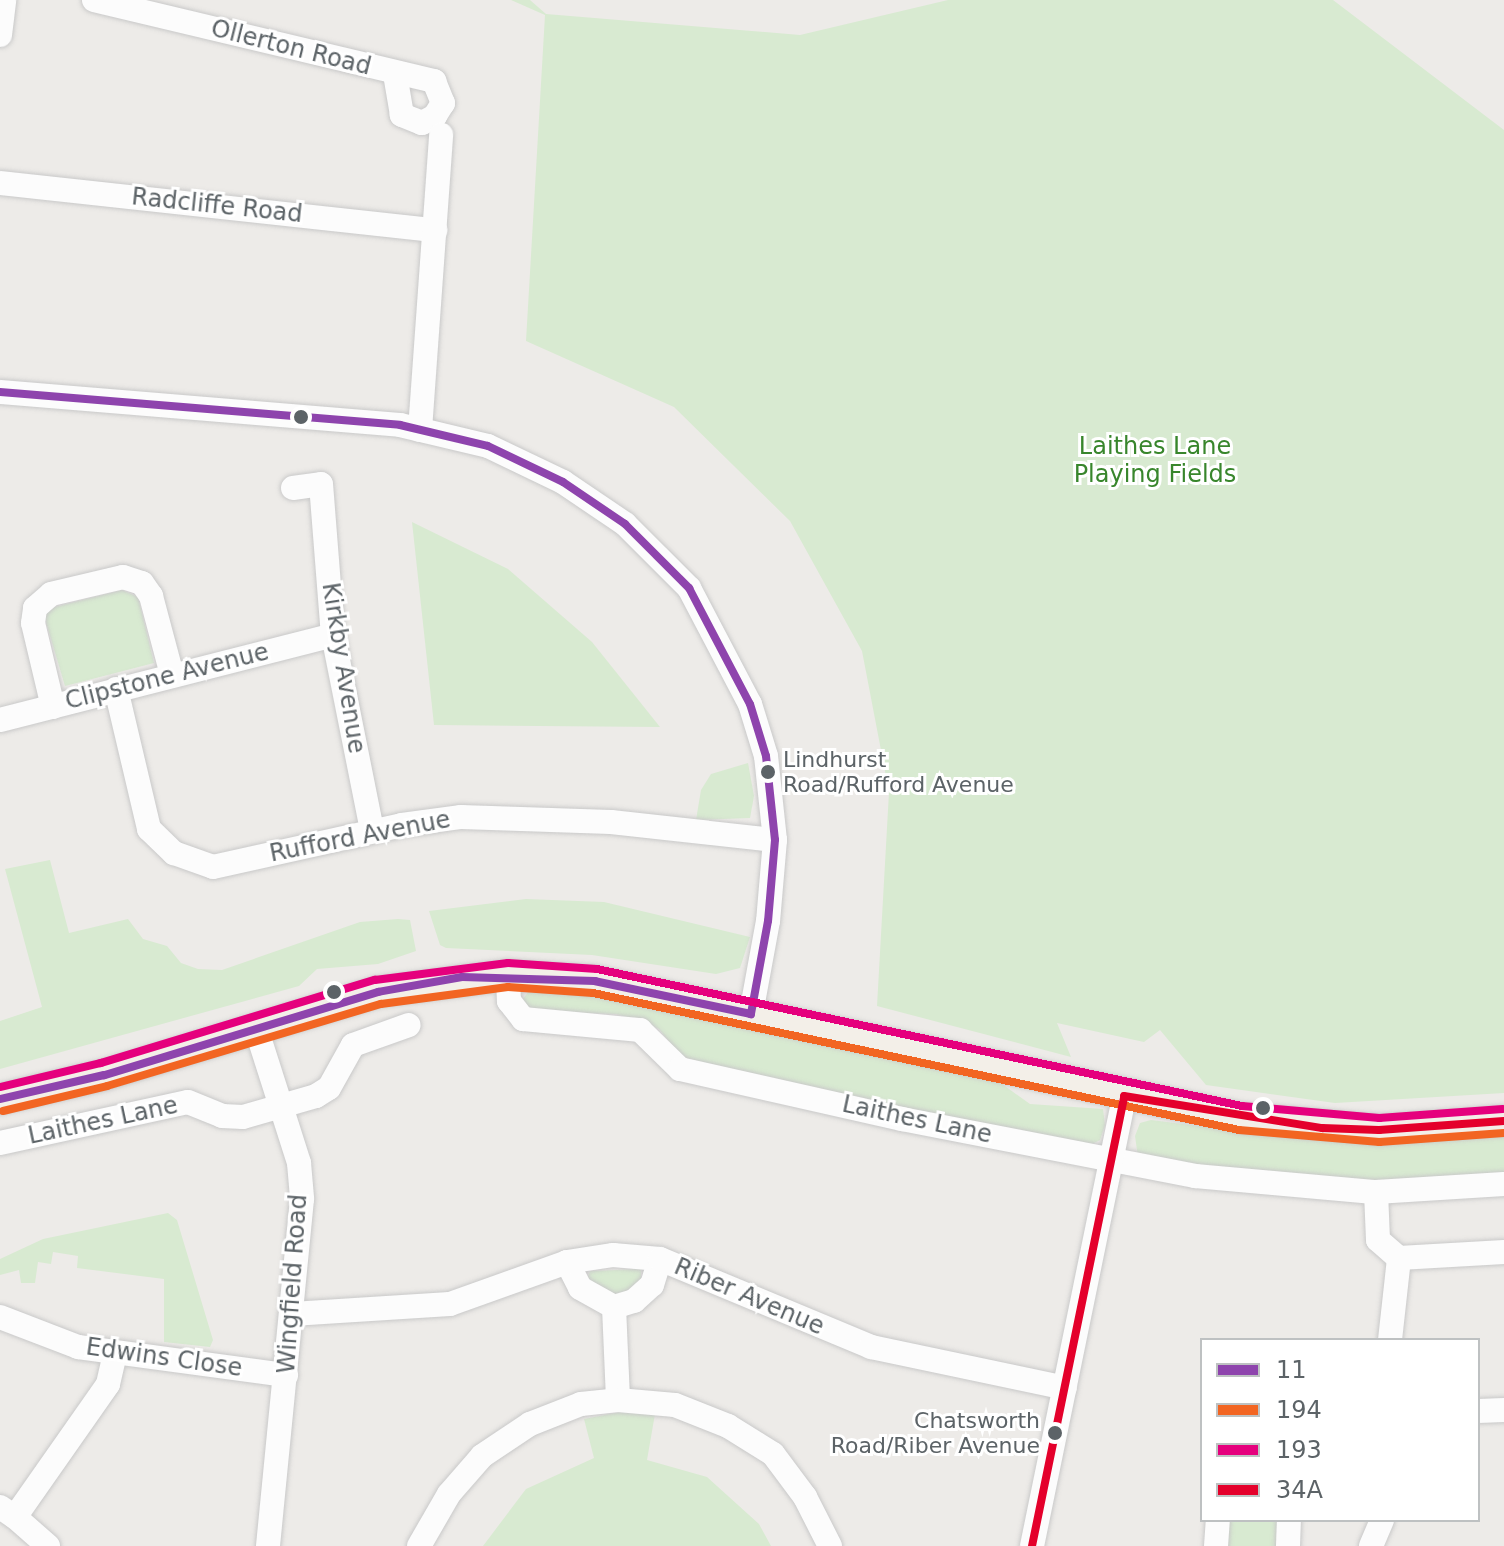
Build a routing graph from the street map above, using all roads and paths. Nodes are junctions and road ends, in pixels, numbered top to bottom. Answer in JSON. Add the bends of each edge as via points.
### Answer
{"nodes":[{"id":1,"x":4,"y":0,"type":"edge"},
{"id":2,"x":94,"y":0,"type":"edge"},
{"id":3,"x":0,"y":35,"type":"edge"},
{"id":4,"x":395,"y":74,"type":"dead end"},
{"id":5,"x":441,"y":135,"type":"dead end"},
{"id":6,"x":0,"y":183,"type":"edge"},
{"id":7,"x":435,"y":230,"type":"junction"},
{"id":8,"x":0,"y":392,"type":"edge"},
{"id":9,"x":420,"y":430,"type":"junction"},
{"id":10,"x":293,"y":488,"type":"dead end"},
{"id":11,"x":333,"y":635,"type":"junction"},
{"id":12,"x":172,"y":675,"type":"junction"},
{"id":13,"x":116,"y":689,"type":"junction"},
{"id":14,"x":53,"y":707,"type":"junction"},
{"id":15,"x":0,"y":720,"type":"edge"},
{"id":16,"x":372,"y":831,"type":"junction"},
{"id":17,"x":775,"y":840,"type":"junction"},
{"id":18,"x":508,"y":975,"type":"junction"},
{"id":19,"x":751,"y":1014,"type":"junction"},
{"id":20,"x":409,"y":1025,"type":"dead end"},
{"id":21,"x":256,"y":1028,"type":"junction"},
{"id":22,"x":1124,"y":1096,"type":"junction"},
{"id":23,"x":0,"y":1099,"type":"edge"},
{"id":24,"x":281,"y":1106,"type":"junction"},
{"id":25,"x":1504,"y":1121,"type":"edge"},
{"id":26,"x":0,"y":1143,"type":"edge"},
{"id":27,"x":1112,"y":1162,"type":"junction"},
{"id":28,"x":1504,"y":1184,"type":"edge"},
{"id":29,"x":1376,"y":1192,"type":"junction"},
{"id":30,"x":1504,"y":1252,"type":"edge"},
{"id":31,"x":1399,"y":1258,"type":"junction"},
{"id":32,"x":660,"y":1259,"type":"junction"},
{"id":33,"x":567,"y":1262,"type":"junction"},
{"id":34,"x":614,"y":1307,"type":"junction"},
{"id":35,"x":292,"y":1314,"type":"junction"},
{"id":36,"x":0,"y":1317,"type":"edge"},
{"id":37,"x":1390,"y":1338,"type":"edge"},
{"id":38,"x":115,"y":1354,"type":"junction"},
{"id":39,"x":286,"y":1375,"type":"junction"},
{"id":40,"x":1065,"y":1388,"type":"junction"},
{"id":41,"x":618,"y":1400,"type":"junction"},
{"id":42,"x":1504,"y":1410,"type":"edge"},
{"id":43,"x":1480,"y":1411,"type":"edge"},
{"id":44,"x":8,"y":1512,"type":"edge"},
{"id":45,"x":1218,"y":1522,"type":"edge"},
{"id":46,"x":1289,"y":1522,"type":"edge"},
{"id":47,"x":1381,"y":1522,"type":"edge"},
{"id":48,"x":48,"y":1546,"type":"edge"},
{"id":49,"x":268,"y":1546,"type":"edge"},
{"id":50,"x":419,"y":1546,"type":"edge"},
{"id":51,"x":830,"y":1546,"type":"edge"},
{"id":52,"x":1032,"y":1546,"type":"edge"},
{"id":53,"x":1216,"y":1546,"type":"edge"},
{"id":54,"x":1288,"y":1546,"type":"edge"},
{"id":55,"x":1371,"y":1546,"type":"edge"}],
"edges":[{"from":1,"to":3,"type":"street"},
{"from":2,"to":4,"type":"street","name":"Ollerton Road"},
{"from":5,"to":7,"type":"street"},
{"from":6,"to":7,"type":"street","name":"Radcliffe Road"},
{"from":7,"to":9,"type":"street"},
{"from":8,"to":9,"type":"street"},
{"from":9,"to":17,"type":"street","via":[[488,446],[563,482],[625,524],[689,588],[750,704],[766,756]]},
{"from":10,"to":11,"type":"street","name":"Kirkby Avenue","via":[[321,484]]},
{"from":11,"to":12,"type":"street","name":"Clipstone Avenue"},
{"from":11,"to":16,"type":"street","name":"Kirkby Avenue"},
{"from":12,"to":13,"type":"street","name":"Clipstone Avenue"},
{"from":12,"to":14,"type":"street","via":[[151,596],[142,583],[123,577],[51,594],[35,608],[33,623]]},
{"from":13,"to":14,"type":"street","name":"Clipstone Avenue"},
{"from":13,"to":16,"type":"street","name":"Rufford Avenue","via":[[149,829],[174,853],[213,867]]},
{"from":14,"to":15,"type":"street","name":"Clipstone Avenue"},
{"from":16,"to":17,"type":"street","name":"Rufford Avenue","via":[[461,817],[525,818]]},
{"from":17,"to":19,"type":"street","via":[[768,921]]},
{"from":18,"to":19,"type":"main road","name":"Laithes Lane","via":[[595,981]]},
{"from":18,"to":21,"type":"main road","name":"Laithes Lane","via":[[412,984]]},
{"from":18,"to":27,"type":"street","name":"Laithes Lane","via":[[509,1001],[523,1019],[640,1030],[680,1069]]},
{"from":19,"to":22,"type":"main road","name":"Laithes Lane"},
{"from":20,"to":24,"type":"street","name":"Laithes Lane","via":[[353,1045],[329,1088]]},
{"from":21,"to":23,"type":"main road","name":"Laithes Lane","via":[[104,1075]]},
{"from":21,"to":24,"type":"street","name":"Wingfield Road"},
{"from":22,"to":25,"type":"main road","name":"Laithes Lane","via":[[1322,1128],[1379,1130]]},
{"from":22,"to":27,"type":"street"},
{"from":24,"to":26,"type":"street","name":"Laithes Lane","via":[[232,1119],[188,1102]]},
{"from":24,"to":35,"type":"street","name":"Wingfield Road","via":[[299,1163],[302,1199]]},
{"from":27,"to":29,"type":"street","name":"Laithes Lane","via":[[1195,1176]]},
{"from":27,"to":40,"type":"street"},
{"from":28,"to":29,"type":"street","name":"Laithes Lane"},
{"from":29,"to":31,"type":"street","via":[[1378,1240]]},
{"from":30,"to":31,"type":"street"},
{"from":31,"to":37,"type":"street"},
{"from":32,"to":33,"type":"street","name":"Riber Avenue","via":[[613,1255]]},
{"from":32,"to":34,"type":"street","via":[[652,1285],[634,1301]]},
{"from":32,"to":40,"type":"street","name":"Riber Avenue","via":[[871,1347]]},
{"from":33,"to":34,"type":"street","via":[[580,1288]]},
{"from":33,"to":35,"type":"street","name":"Riber Avenue","via":[[450,1304]]},
{"from":34,"to":41,"type":"street"},
{"from":35,"to":39,"type":"street","name":"Wingfield Road"},
{"from":36,"to":38,"type":"street","name":"Edwins Close","via":[[78,1347]]},
{"from":38,"to":39,"type":"street","name":"Edwins Close"},
{"from":38,"to":44,"type":"street","via":[[108,1384]]},
{"from":39,"to":49,"type":"street","name":"Wingfield Road"},
{"from":40,"to":52,"type":"street"},
{"from":41,"to":50,"type":"street","via":[[581,1404],[530,1424],[482,1456],[449,1494]]},
{"from":41,"to":51,"type":"street","via":[[675,1405],[728,1426],[773,1454],[805,1497]]},
{"from":42,"to":43,"type":"street"},
{"from":44,"to":48,"type":"street"},
{"from":45,"to":53,"type":"street"},
{"from":46,"to":54,"type":"street"},
{"from":47,"to":55,"type":"street"}]}
